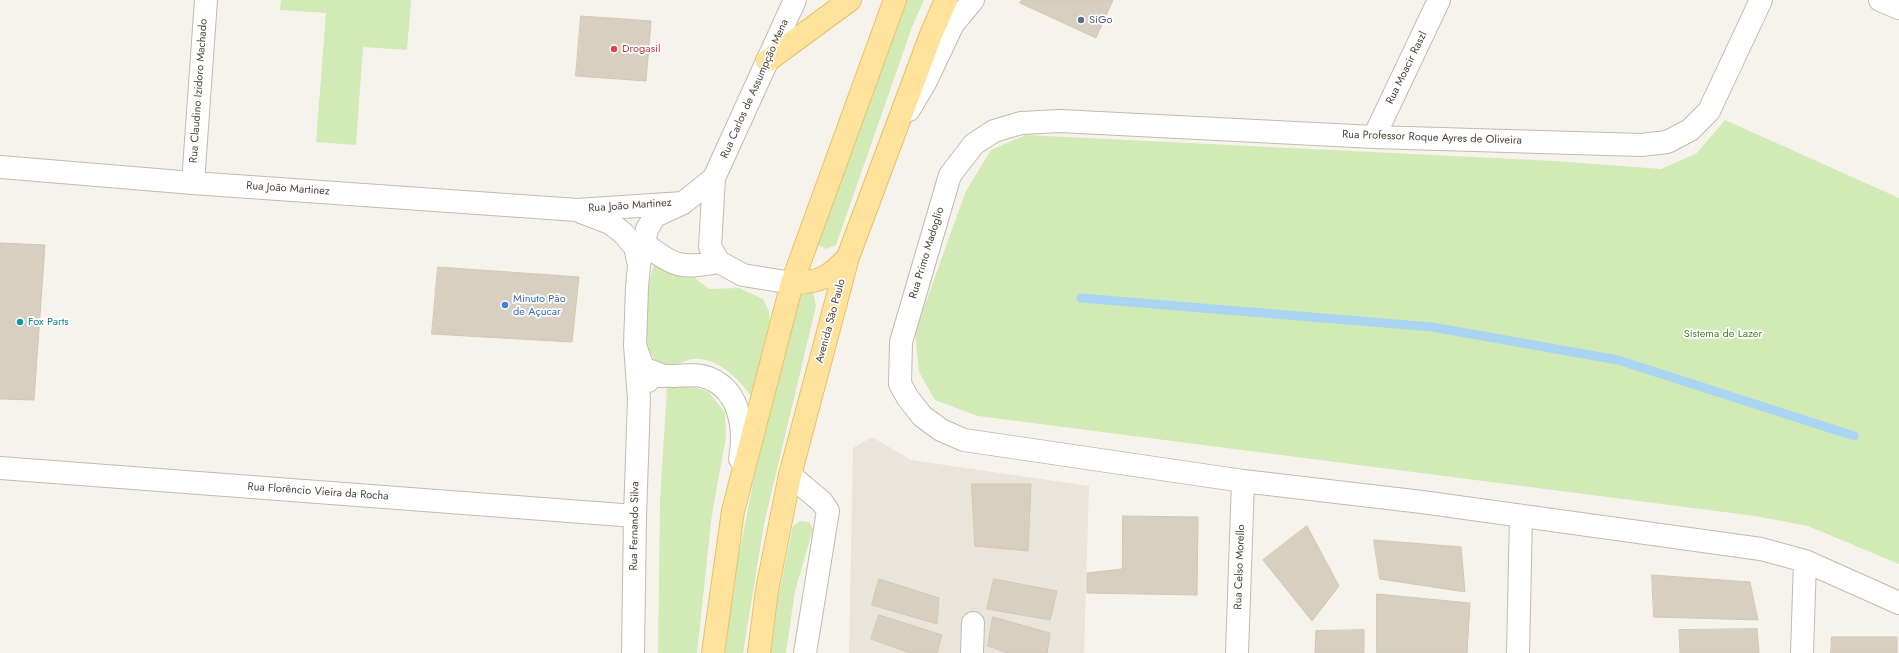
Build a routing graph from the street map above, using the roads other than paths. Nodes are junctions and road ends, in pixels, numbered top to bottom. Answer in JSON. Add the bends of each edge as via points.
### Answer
{"nodes":[{"id":1,"x":206,"y":0,"type":"edge"},
{"id":2,"x":795,"y":0,"type":"edge"},
{"id":3,"x":850,"y":0,"type":"edge"},
{"id":4,"x":895,"y":0,"type":"edge"},
{"id":5,"x":946,"y":0,"type":"edge"},
{"id":6,"x":973,"y":0,"type":"edge"},
{"id":7,"x":1439,"y":0,"type":"edge"},
{"id":8,"x":1761,"y":0,"type":"edge"},
{"id":9,"x":1880,"y":0,"type":"edge"},
{"id":10,"x":1899,"y":8,"type":"edge"},
{"id":11,"x":767,"y":61,"type":"junction"},
{"id":12,"x":1021,"y":123,"type":"joint"},
{"id":13,"x":893,"y":134,"type":"junction"},
{"id":14,"x":1374,"y":137,"type":"junction"},
{"id":15,"x":0,"y":167,"type":"edge"},
{"id":16,"x":714,"y":178,"type":"junction"},
{"id":17,"x":193,"y":183,"type":"junction"},
{"id":18,"x":683,"y":202,"type":"junction"},
{"id":19,"x":577,"y":210,"type":"junction"},
{"id":20,"x":645,"y":244,"type":"junction"},
{"id":21,"x":848,"y":257,"type":"junction"},
{"id":22,"x":719,"y":262,"type":"junction"},
{"id":23,"x":639,"y":265,"type":"junction"},
{"id":24,"x":792,"y":283,"type":"junction"},
{"id":25,"x":635,"y":344,"type":"junction"},
{"id":26,"x":661,"y":376,"type":"junction"},
{"id":27,"x":639,"y":400,"type":"junction"},
{"id":28,"x":0,"y":468,"type":"edge"},
{"id":29,"x":790,"y":476,"type":"junction"},
{"id":30,"x":1243,"y":481,"type":"junction"},
{"id":31,"x":733,"y":511,"type":"junction"},
{"id":32,"x":635,"y":516,"type":"junction"},
{"id":33,"x":1521,"y":516,"type":"junction"},
{"id":34,"x":1805,"y":561,"type":"junction"},
{"id":35,"x":1899,"y":603,"type":"edge"},
{"id":36,"x":973,"y":623,"type":"dead end"},
{"id":37,"x":633,"y":653,"type":"edge"},
{"id":38,"x":713,"y":653,"type":"edge"},
{"id":39,"x":759,"y":653,"type":"edge"},
{"id":40,"x":805,"y":653,"type":"edge"},
{"id":41,"x":972,"y":653,"type":"edge"},
{"id":42,"x":1238,"y":653,"type":"edge"},
{"id":43,"x":1518,"y":653,"type":"edge"},
{"id":44,"x":1802,"y":653,"type":"edge"}],
"edges":[{"from":1,"to":17,"type":"street","name":"Rua Claudino Izidoro Machado"},
{"from":2,"to":11,"type":"street","name":"Rua Carlos de Assumpção Mena"},
{"from":3,"to":11,"type":"main road"},
{"from":4,"to":24,"type":"main road"},
{"from":5,"to":13,"type":"main road","name":"Avenida São Paulo"},
{"from":6,"to":13,"type":"street","via":[[953,24],[925,83]]},
{"from":7,"to":14,"type":"street","name":"Rua Moacir Raszl"},
{"from":8,"to":14,"type":"street","name":"Rua Professor Roque Ayres de Oliveira","via":[[1709,111],[1690,130],[1667,142],[1641,145]]},
{"from":9,"to":10,"type":"street"},
{"from":11,"to":16,"type":"street","name":"Rua Carlos de Assumpção Mena"},
{"from":12,"to":14,"type":"street","name":"Rua Professor Roque Ayres de Oliveira","via":[[1060,121]]},
{"from":12,"to":30,"type":"street","name":"Rua Primo Madoglio","via":[[994,131],[974,144],[950,175],[901,342],[900,384],[908,398],[922,416],[941,430],[964,440]]},
{"from":13,"to":21,"type":"main road","name":"Avenida São Paulo"},
{"from":15,"to":17,"type":"street","name":"Rua João Martinez"},
{"from":16,"to":18,"type":"street"},
{"from":16,"to":22,"type":"street","via":[[710,247]]},
{"from":17,"to":19,"type":"street","name":"Rua João Martinez"},
{"from":18,"to":19,"type":"street","name":"Rua João Martinez"},
{"from":18,"to":20,"type":"street","name":"Rua Fernando Silva","via":[[655,216],[647,229]]},
{"from":19,"to":23,"type":"street","name":"Rua João Martinez","via":[[610,223],[623,233],[635,247]]},
{"from":20,"to":22,"type":"street","via":[[664,258],[682,266]]},
{"from":20,"to":23,"type":"street","name":"Rua Fernando Silva"},
{"from":21,"to":24,"type":"main road","via":[[836,271],[822,279],[809,283]]},
{"from":21,"to":29,"type":"main road","name":"Avenida São Paulo"},
{"from":22,"to":24,"type":"street","via":[[743,274]]},
{"from":23,"to":25,"type":"street","name":"Rua Fernando Silva"},
{"from":24,"to":31,"type":"main road"},
{"from":25,"to":26,"type":"street","name":"Rua Fernando Silva","via":[[642,368]]},
{"from":25,"to":27,"type":"street","name":"Rua Fernando Silva"},
{"from":26,"to":27,"type":"street","name":"Rua Fernando Silva","via":[[650,378],[643,387]]},
{"from":26,"to":31,"type":"street","via":[[701,376],[720,385],[736,402],[743,427]]},
{"from":27,"to":32,"type":"street","name":"Rua Fernando Silva"},
{"from":28,"to":32,"type":"street","name":"Rua Florêncio Vieira da Rocha"},
{"from":29,"to":39,"type":"main road","name":"Avenida São Paulo","via":[[767,590]]},
{"from":29,"to":40,"type":"street","via":[[822,502],[828,511]]},
{"from":30,"to":33,"type":"street","name":"Rua Primo Madoglio"},
{"from":30,"to":42,"type":"street","name":"Rua Celso Morello"},
{"from":31,"to":38,"type":"main road"},
{"from":32,"to":37,"type":"street","name":"Rua Fernando Silva"},
{"from":33,"to":34,"type":"street","name":"Rua Primo Madoglio","via":[[1761,549]]},
{"from":33,"to":43,"type":"street"},
{"from":34,"to":35,"type":"street","name":"Rua Primo Madoglio"},
{"from":34,"to":44,"type":"street"},
{"from":36,"to":41,"type":"street"}]}
